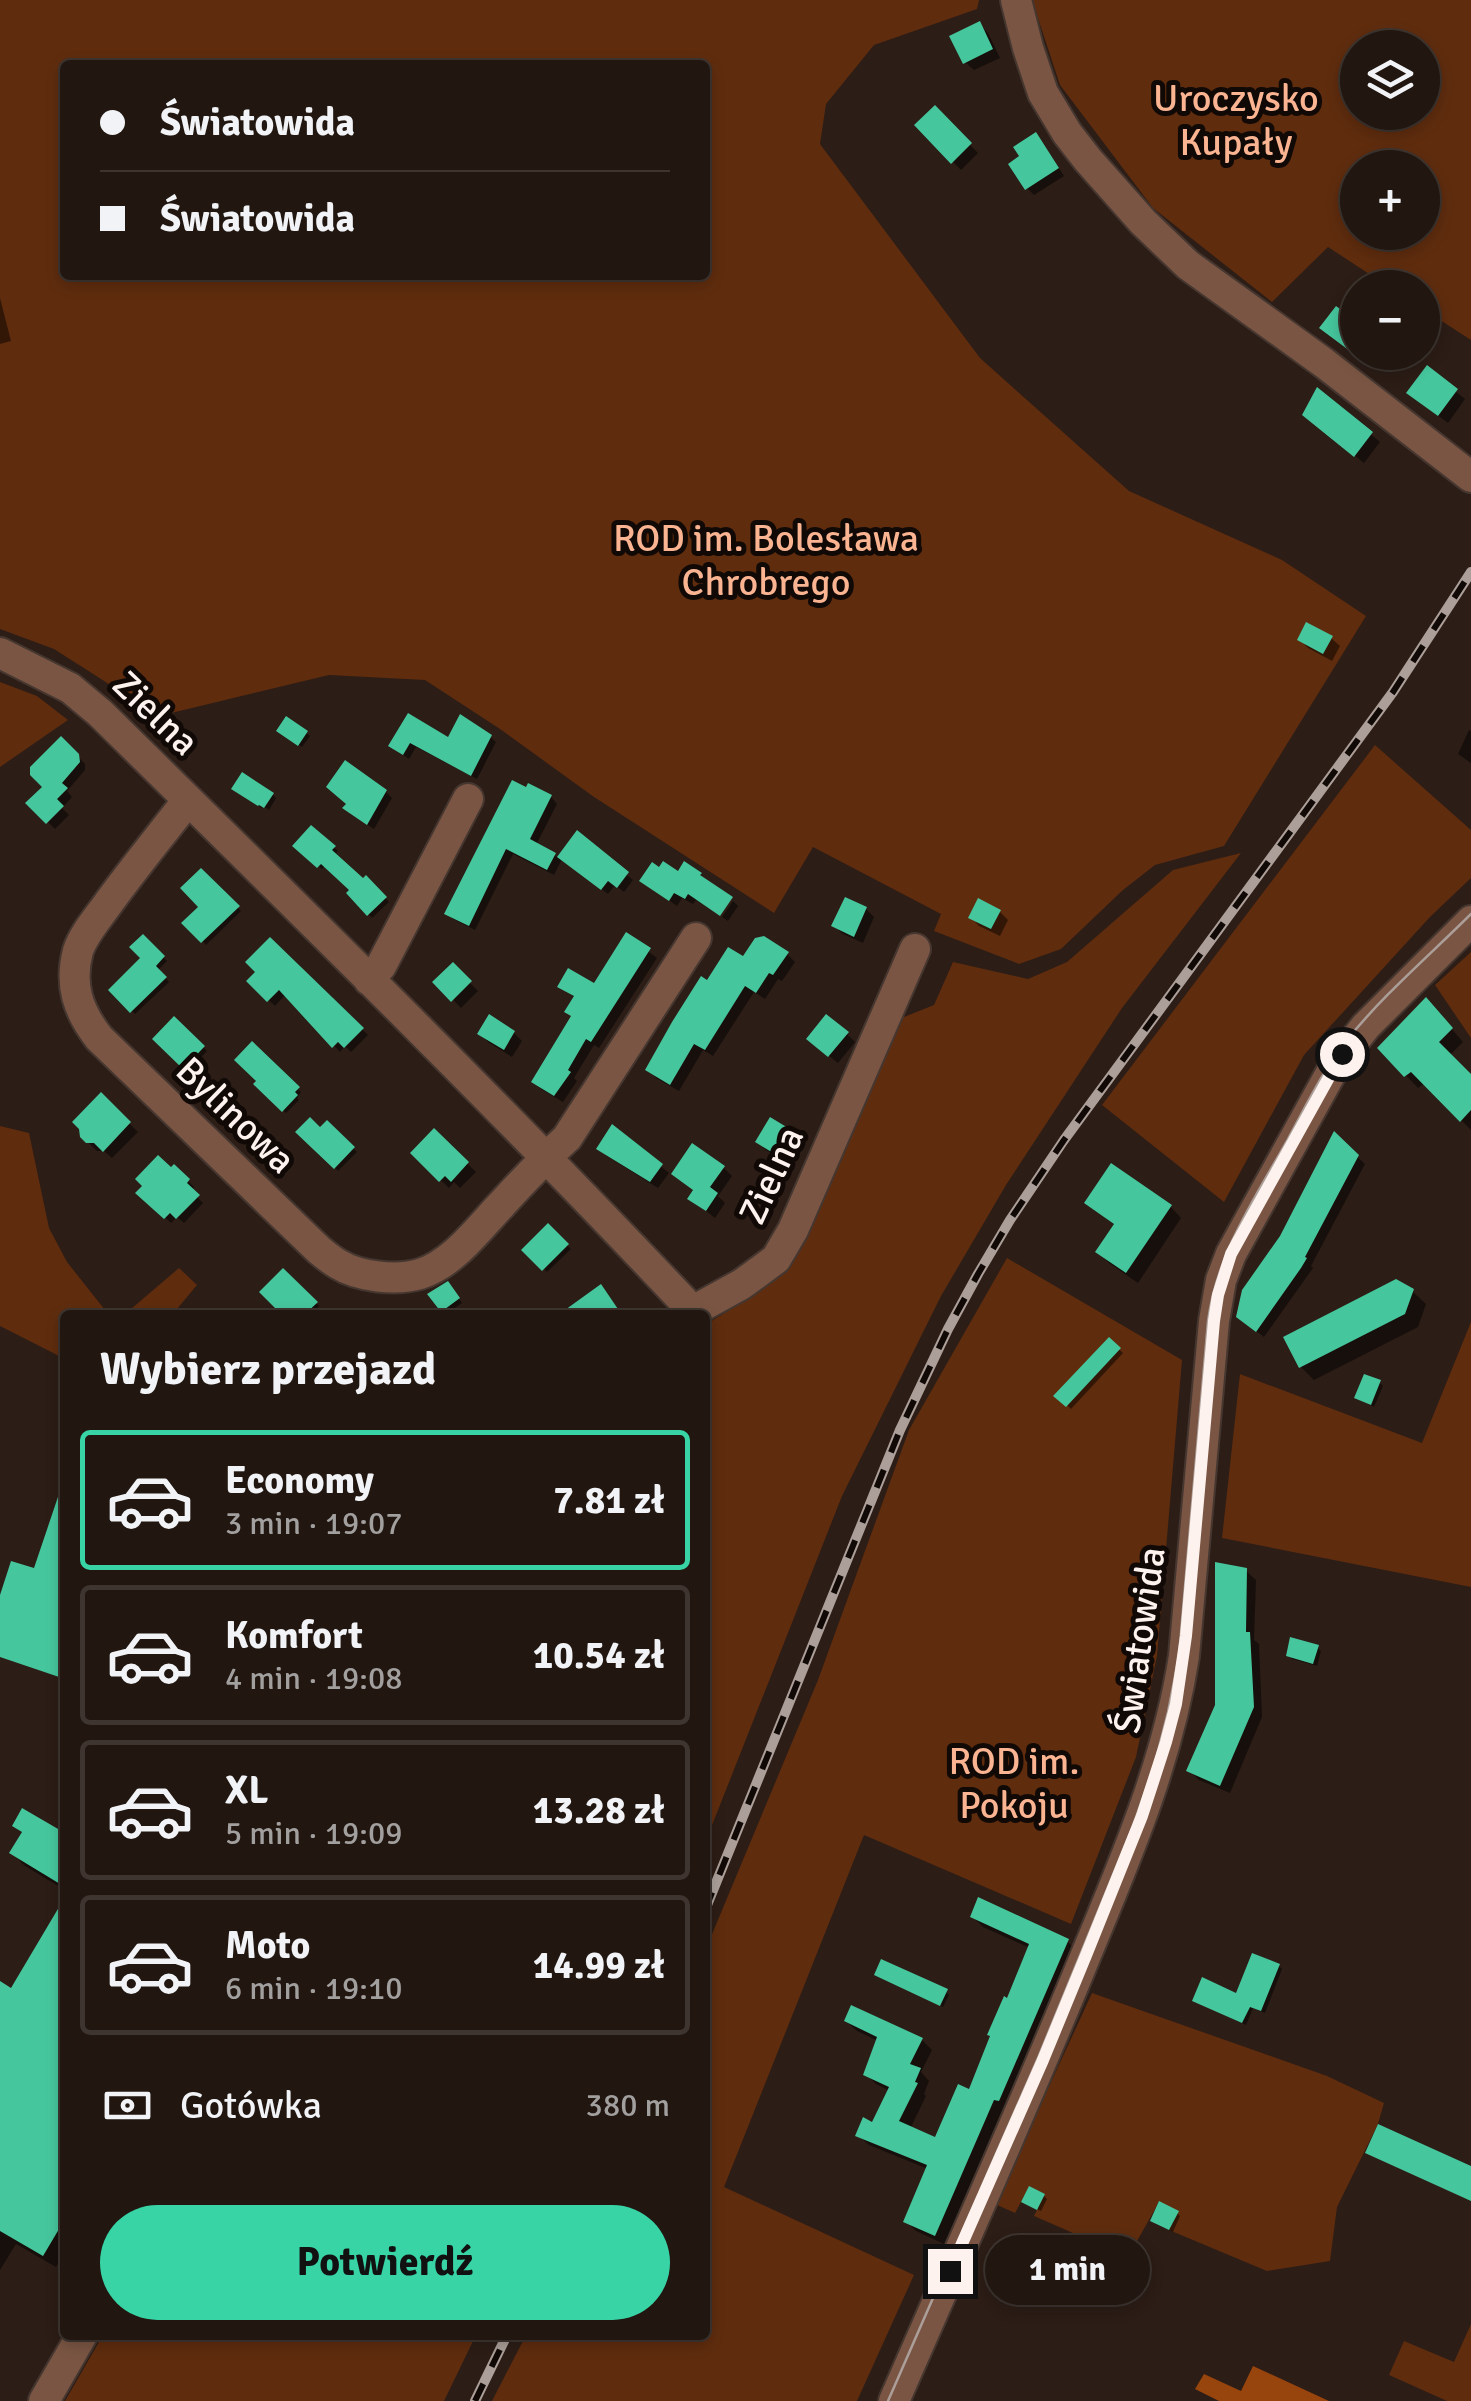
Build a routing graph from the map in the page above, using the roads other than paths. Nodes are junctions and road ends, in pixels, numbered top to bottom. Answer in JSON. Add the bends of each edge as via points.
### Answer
{"nodes":[{"id":1,"x":1016,"y":0,"type":"edge"},
{"id":2,"x":1471,"y":477,"type":"edge"},
{"id":3,"x":0,"y":653,"type":"edge"},
{"id":4,"x":468,"y":798,"type":"dead end"},
{"id":5,"x":188,"y":800,"type":"junction"},
{"id":6,"x":1471,"y":921,"type":"edge"},
{"id":7,"x":696,"y":938,"type":"dead end"},
{"id":8,"x":915,"y":949,"type":"dead end"},
{"id":9,"x":369,"y":980,"type":"junction"},
{"id":10,"x":545,"y":1158,"type":"junction"},
{"id":11,"x":687,"y":1310,"type":"edge"},
{"id":12,"x":695,"y":1310,"type":"edge"},
{"id":13,"x":79,"y":2340,"type":"edge"},
{"id":14,"x":44,"y":2401,"type":"edge"},
{"id":15,"x":894,"y":2401,"type":"edge"}],
"edges":[{"from":1,"to":2,"type":"street","via":[[1043,94],[1077,147],[1143,222],[1188,265]]},
{"from":3,"to":5,"type":"street","name":"Zielna","via":[[70,688]]},
{"from":4,"to":9,"type":"street"},
{"from":5,"to":9,"type":"street","name":"Zielna"},
{"from":5,"to":10,"type":"street","name":"Bylinowa","via":[[79,948],[76,994],[100,1038],[319,1250],[340,1266],[372,1275],[396,1278],[441,1264]]},
{"from":6,"to":15,"type":"street","name":"Światowida","via":[[1348,1047],[1228,1261],[1214,1321],[1184,1656],[1160,1765],[1043,2060]]},
{"from":7,"to":10,"type":"street","via":[[567,1138]]},
{"from":8,"to":12,"type":"street","name":"Zielna","via":[[776,1260]]},
{"from":9,"to":10,"type":"street","name":"Zielna"},
{"from":10,"to":11,"type":"street","name":"Zielna"},
{"from":13,"to":14,"type":"street"}]}
